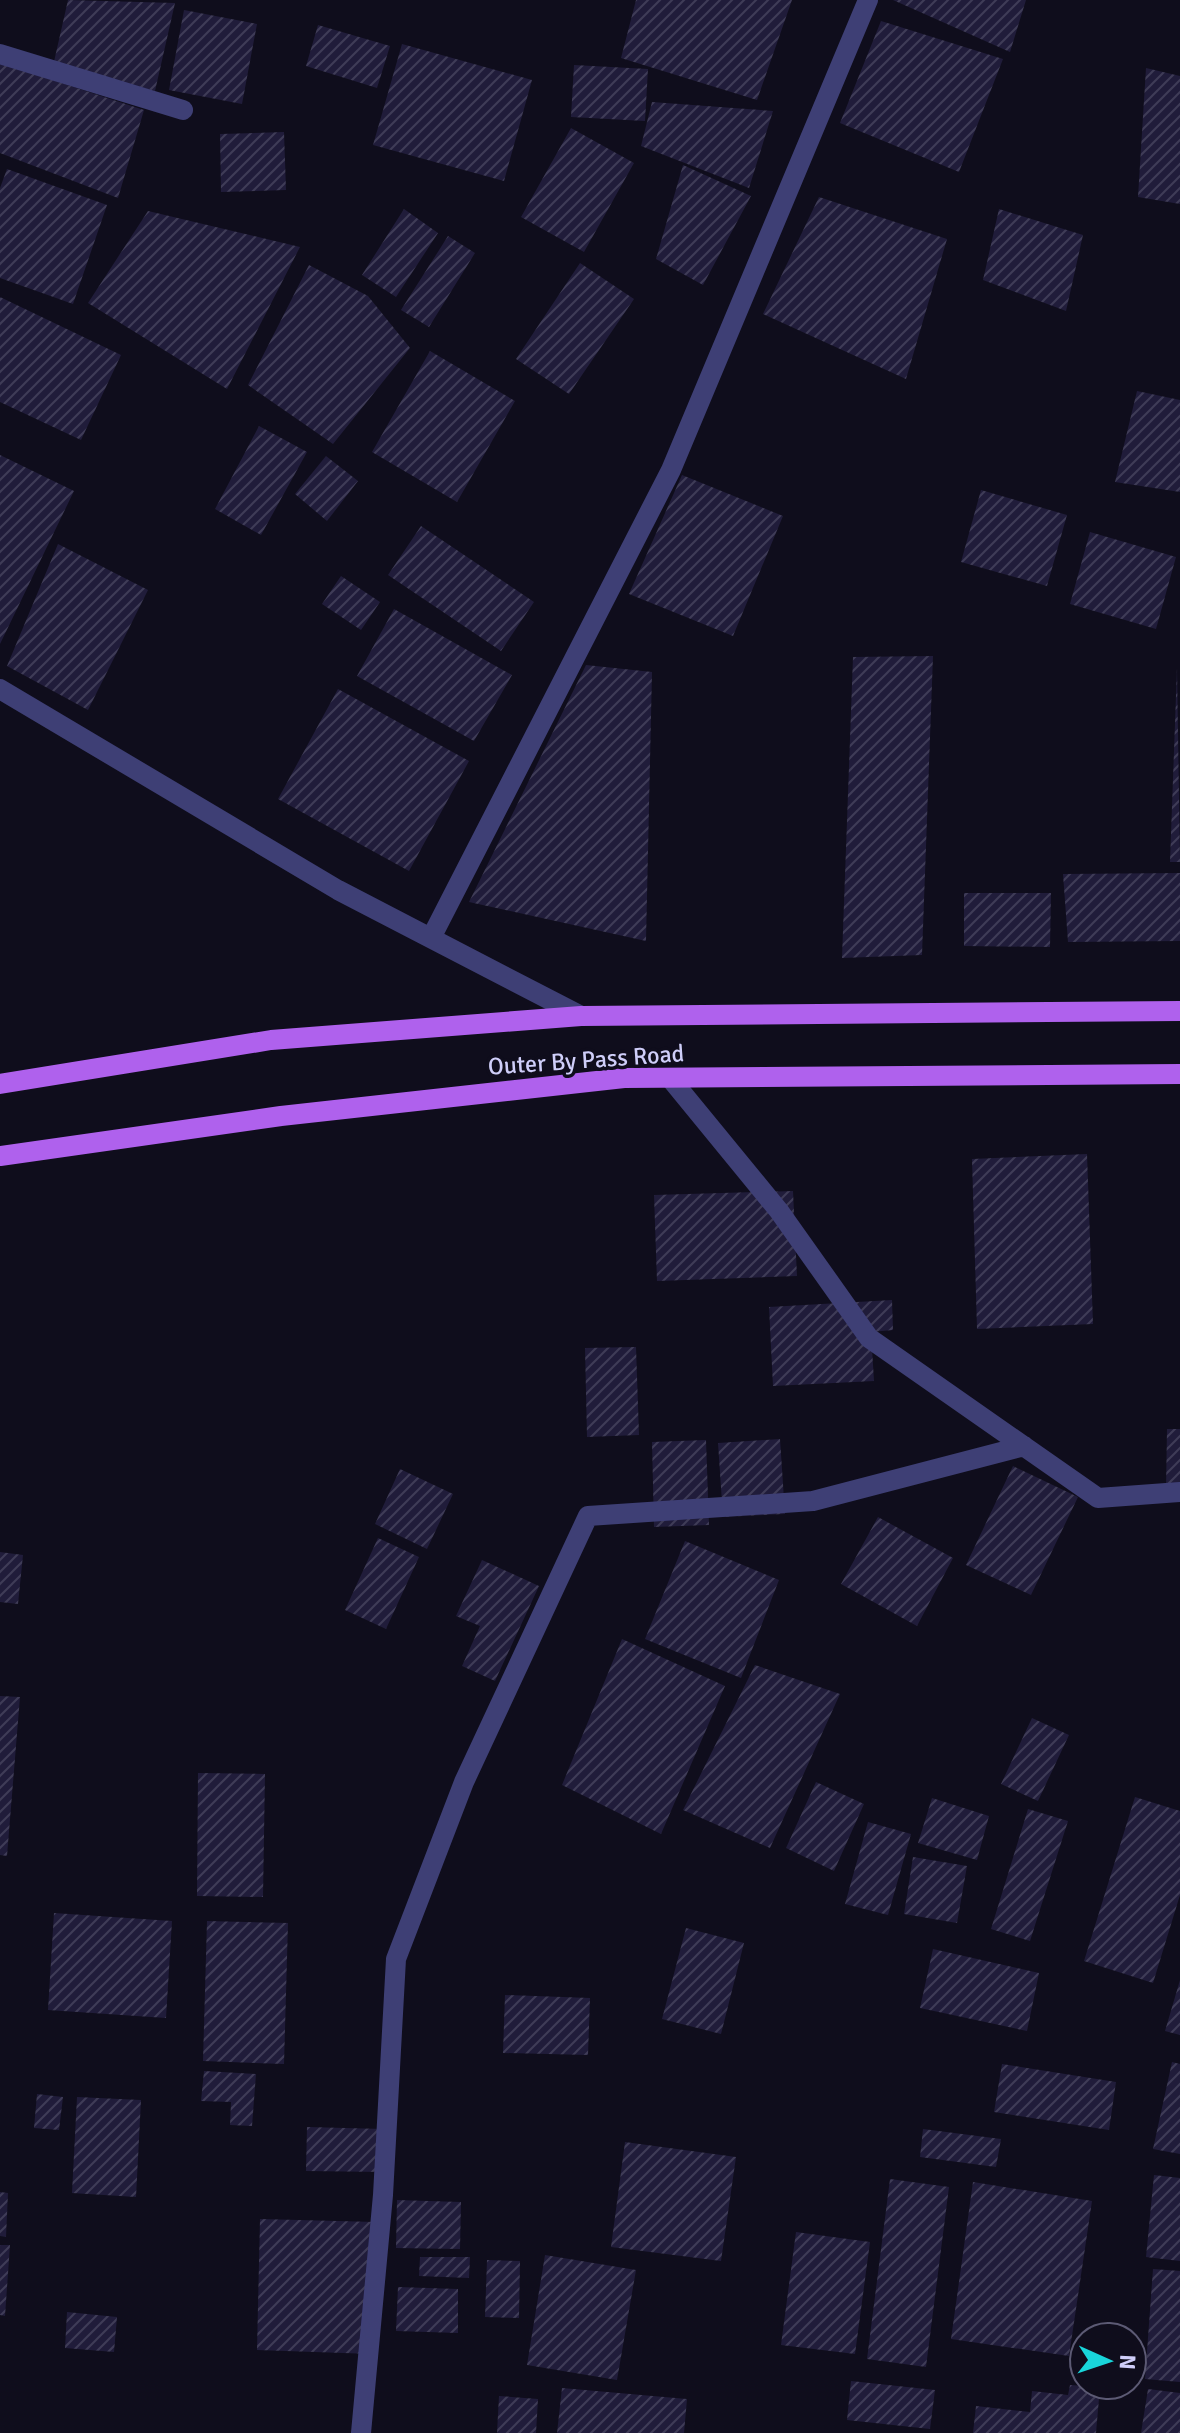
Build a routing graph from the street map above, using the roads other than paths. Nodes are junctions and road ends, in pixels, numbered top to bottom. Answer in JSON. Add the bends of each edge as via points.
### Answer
{"nodes":[{"id":1,"x":868,"y":0,"type":"edge"},
{"id":2,"x":0,"y":54,"type":"edge"},
{"id":3,"x":183,"y":110,"type":"dead end"},
{"id":4,"x":2,"y":693,"type":"edge"},
{"id":5,"x":431,"y":938,"type":"junction"},
{"id":6,"x":1180,"y":1011,"type":"edge"},
{"id":7,"x":581,"y":1016,"type":"junction"},
{"id":8,"x":1180,"y":1074,"type":"edge"},
{"id":9,"x":670,"y":1078,"type":"junction"},
{"id":10,"x":0,"y":1084,"type":"edge"},
{"id":11,"x":0,"y":1156,"type":"edge"},
{"id":12,"x":1024,"y":1446,"type":"junction"},
{"id":13,"x":1180,"y":1492,"type":"edge"},
{"id":14,"x":361,"y":2433,"type":"edge"}],
"edges":[{"from":1,"to":5,"type":"street","via":[[671,470]]},
{"from":2,"to":3,"type":"street"},
{"from":4,"to":5,"type":"street","via":[[338,890]]},
{"from":5,"to":7,"type":"street"},
{"from":6,"to":7,"type":"main road","name":"Outer By Pass Road"},
{"from":7,"to":10,"type":"main road","name":"Outer By Pass Road","via":[[271,1040]]},
{"from":8,"to":9,"type":"main road","name":"Outer By Pass Road"},
{"from":9,"to":11,"type":"main road","name":"Outer By Pass Road","via":[[624,1078],[281,1116]]},
{"from":9,"to":12,"type":"street","via":[[779,1211],[869,1338]]},
{"from":12,"to":13,"type":"street","via":[[1098,1498]]},
{"from":12,"to":14,"type":"street","via":[[813,1501],[588,1516],[464,1782],[396,1959],[383,2195]]}]}
